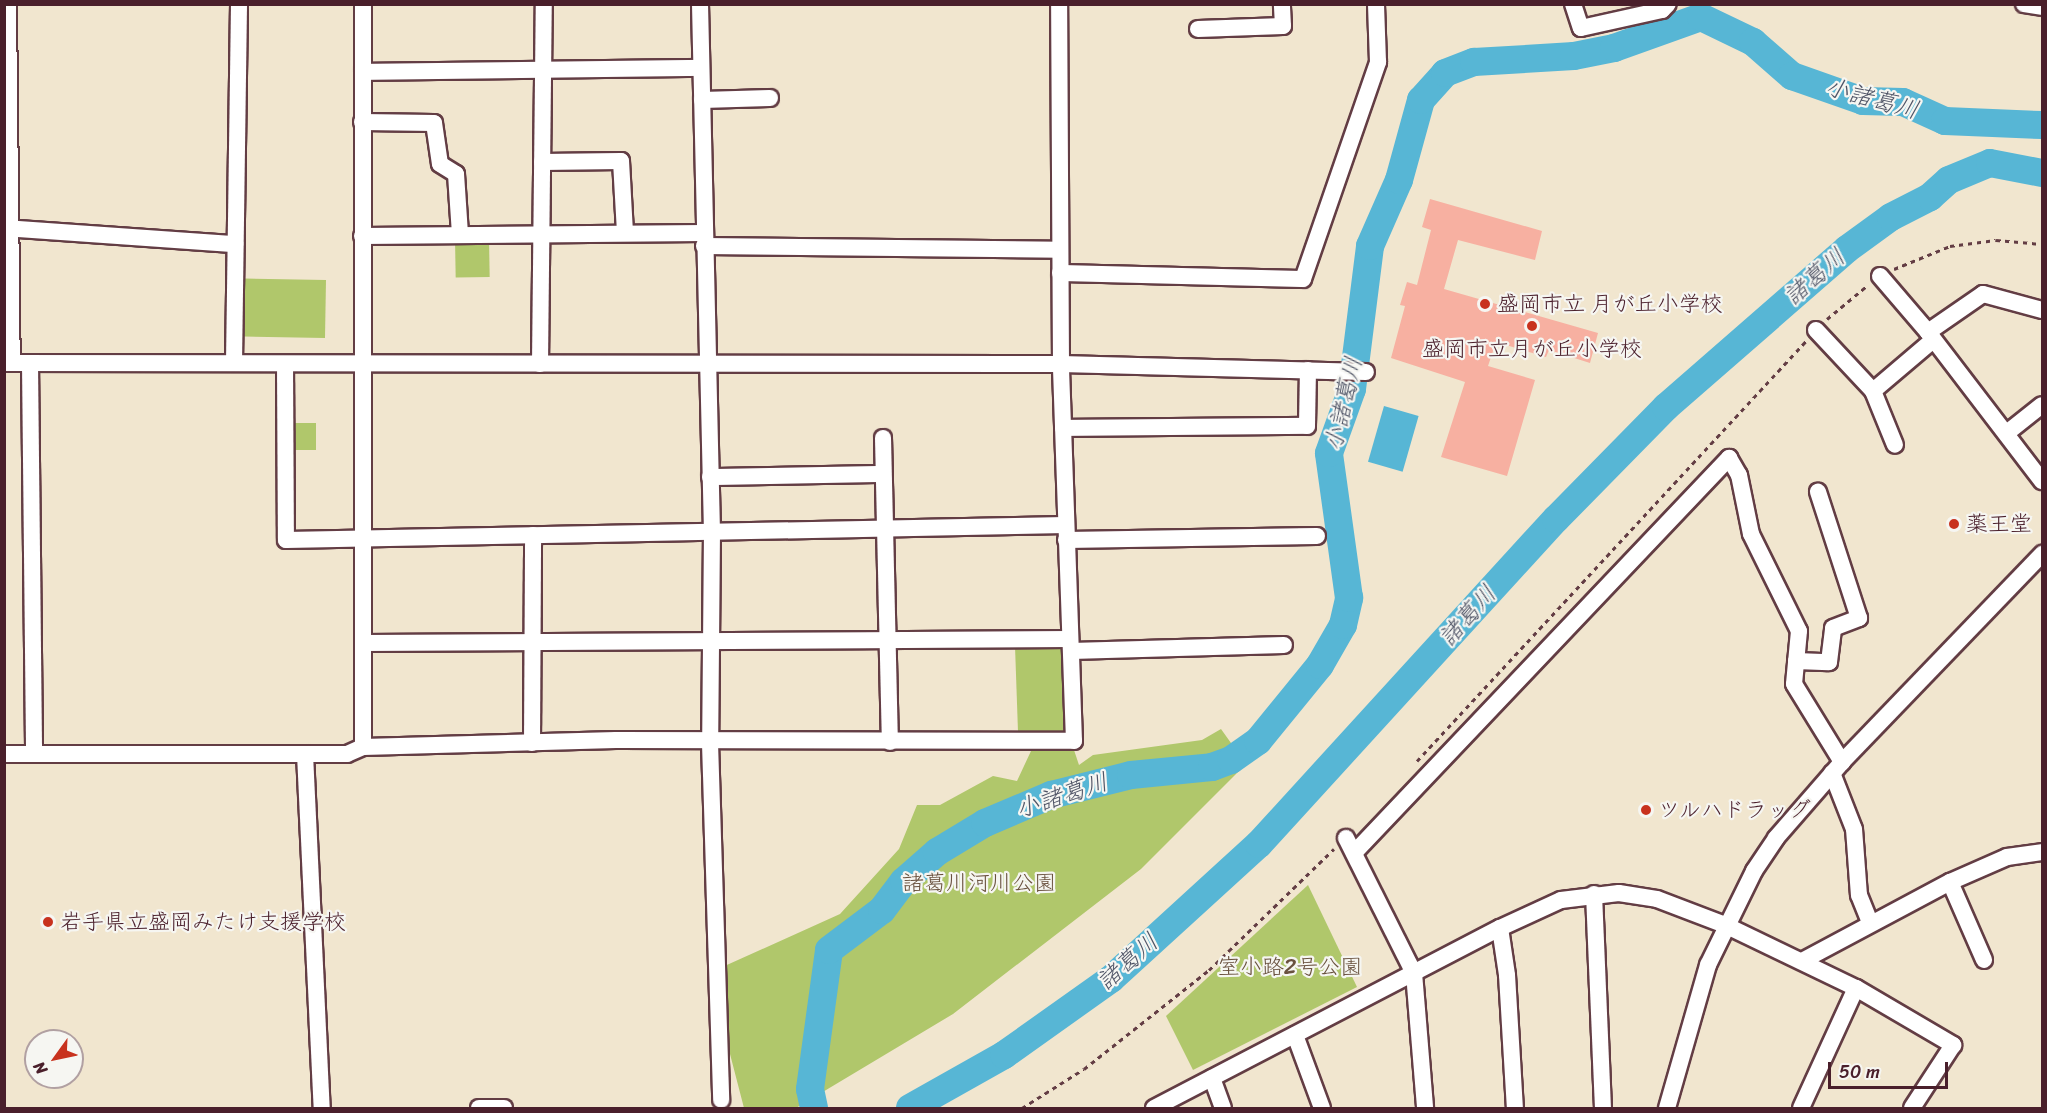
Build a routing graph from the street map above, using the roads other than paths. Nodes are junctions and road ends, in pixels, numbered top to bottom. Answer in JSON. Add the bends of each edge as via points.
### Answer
{"nodes":[{"id":1,"x":8,"y":4,"type":"edge"},
{"id":2,"x":239,"y":4,"type":"edge"},
{"id":3,"x":363,"y":4,"type":"edge"},
{"id":4,"x":544,"y":4,"type":"edge"},
{"id":5,"x":700,"y":4,"type":"edge"},
{"id":6,"x":1059,"y":4,"type":"edge"},
{"id":7,"x":1282,"y":4,"type":"edge"},
{"id":8,"x":1376,"y":4,"type":"edge"},
{"id":9,"x":1573,"y":4,"type":"edge"},
{"id":10,"x":1668,"y":4,"type":"edge"},
{"id":11,"x":2024,"y":4,"type":"edge"},
{"id":12,"x":2043,"y":8,"type":"edge"},
{"id":13,"x":1198,"y":29,"type":"dead end"},
{"id":14,"x":701,"y":68,"type":"junction"},
{"id":15,"x":543,"y":70,"type":"junction"},
{"id":16,"x":363,"y":72,"type":"junction"},
{"id":17,"x":770,"y":98,"type":"dead end"},
{"id":18,"x":702,"y":100,"type":"junction"},
{"id":19,"x":362,"y":122,"type":"junction"},
{"id":20,"x":542,"y":162,"type":"junction"},
{"id":21,"x":7,"y":228,"type":"edge"},
{"id":22,"x":626,"y":232,"type":"junction"},
{"id":23,"x":541,"y":233,"type":"junction"},
{"id":24,"x":460,"y":234,"type":"junction"},
{"id":25,"x":362,"y":236,"type":"junction"},
{"id":26,"x":704,"y":239,"type":"junction"},
{"id":27,"x":235,"y":244,"type":"junction"},
{"id":28,"x":1060,"y":250,"type":"junction"},
{"id":29,"x":1060,"y":273,"type":"junction"},
{"id":30,"x":1880,"y":276,"type":"road end"},
{"id":31,"x":2043,"y":310,"type":"edge"},
{"id":32,"x":1816,"y":330,"type":"road end"},
{"id":33,"x":1930,"y":336,"type":"junction"},
{"id":34,"x":8,"y":363,"type":"edge"},
{"id":35,"x":30,"y":363,"type":"junction"},
{"id":36,"x":234,"y":363,"type":"junction"},
{"id":37,"x":285,"y":364,"type":"junction"},
{"id":38,"x":361,"y":364,"type":"junction"},
{"id":39,"x":540,"y":364,"type":"junction"},
{"id":40,"x":707,"y":364,"type":"junction"},
{"id":41,"x":1061,"y":364,"type":"junction"},
{"id":42,"x":1308,"y":370,"type":"junction"},
{"id":43,"x":1366,"y":372,"type":"dead end"},
{"id":44,"x":1873,"y":392,"type":"junction"},
{"id":45,"x":2043,"y":405,"type":"edge"},
{"id":46,"x":1062,"y":428,"type":"junction"},
{"id":47,"x":2008,"y":432,"type":"junction"},
{"id":48,"x":883,"y":438,"type":"dead end"},
{"id":49,"x":1895,"y":446,"type":"dead end"},
{"id":50,"x":883,"y":474,"type":"junction"},
{"id":51,"x":710,"y":477,"type":"junction"},
{"id":52,"x":2043,"y":481,"type":"edge"},
{"id":53,"x":1818,"y":492,"type":"dead end"},
{"id":54,"x":884,"y":528,"type":"junction"},
{"id":55,"x":712,"y":531,"type":"junction"},
{"id":56,"x":1066,"y":533,"type":"junction"},
{"id":57,"x":532,"y":535,"type":"junction"},
{"id":58,"x":1317,"y":536,"type":"dead end"},
{"id":59,"x":363,"y":539,"type":"junction"},
{"id":60,"x":2043,"y":554,"type":"edge"},
{"id":61,"x":711,"y":639,"type":"junction"},
{"id":62,"x":887,"y":639,"type":"junction"},
{"id":63,"x":534,"y":641,"type":"junction"},
{"id":64,"x":363,"y":643,"type":"junction"},
{"id":65,"x":1070,"y":645,"type":"junction"},
{"id":66,"x":1284,"y":645,"type":"dead end"},
{"id":67,"x":1796,"y":661,"type":"junction"},
{"id":68,"x":890,"y":742,"type":"junction"},
{"id":69,"x":532,"y":743,"type":"junction"},
{"id":70,"x":710,"y":743,"type":"junction"},
{"id":71,"x":363,"y":747,"type":"junction"},
{"id":72,"x":4,"y":754,"type":"edge"},
{"id":73,"x":34,"y":754,"type":"junction"},
{"id":74,"x":305,"y":754,"type":"junction"},
{"id":75,"x":1837,"y":767,"type":"junction"},
{"id":76,"x":1346,"y":838,"type":"road end"},
{"id":77,"x":2043,"y":852,"type":"edge"},
{"id":78,"x":1354,"y":854,"type":"junction"},
{"id":79,"x":1950,"y":882,"type":"junction"},
{"id":80,"x":1594,"y":894,"type":"junction"},
{"id":81,"x":1870,"y":922,"type":"junction"},
{"id":82,"x":1725,"y":925,"type":"junction"},
{"id":83,"x":1500,"y":928,"type":"junction"},
{"id":84,"x":1984,"y":960,"type":"dead end"},
{"id":85,"x":1802,"y":961,"type":"junction"},
{"id":86,"x":1414,"y":973,"type":"junction"},
{"id":87,"x":1856,"y":988,"type":"junction"},
{"id":88,"x":1295,"y":1035,"type":"junction"},
{"id":89,"x":1212,"y":1078,"type":"junction"},
{"id":90,"x":721,"y":1100,"type":"dead end"},
{"id":91,"x":1916,"y":1107,"type":"edge"},
{"id":92,"x":322,"y":1108,"type":"edge"},
{"id":93,"x":479,"y":1108,"type":"edge"},
{"id":94,"x":504,"y":1108,"type":"edge"},
{"id":95,"x":1154,"y":1108,"type":"edge"},
{"id":96,"x":1223,"y":1108,"type":"edge"},
{"id":97,"x":1322,"y":1108,"type":"edge"},
{"id":98,"x":1425,"y":1108,"type":"edge"},
{"id":99,"x":1515,"y":1108,"type":"edge"},
{"id":100,"x":1603,"y":1108,"type":"edge"},
{"id":101,"x":1667,"y":1108,"type":"edge"},
{"id":102,"x":1801,"y":1108,"type":"edge"}],
"edges":[{"from":1,"to":21,"type":"street"},
{"from":2,"to":27,"type":"street"},
{"from":3,"to":16,"type":"street"},
{"from":4,"to":15,"type":"street"},
{"from":5,"to":14,"type":"street"},
{"from":6,"to":28,"type":"street"},
{"from":7,"to":13,"type":"street","via":[[1283,26]]},
{"from":8,"to":29,"type":"street","via":[[1377,62],[1303,279]]},
{"from":9,"to":10,"type":"street","via":[[1581,28],[1662,10]]},
{"from":11,"to":12,"type":"street"},
{"from":14,"to":15,"type":"street"},
{"from":14,"to":18,"type":"street"},
{"from":15,"to":16,"type":"street"},
{"from":15,"to":20,"type":"street"},
{"from":16,"to":19,"type":"street"},
{"from":17,"to":18,"type":"street"},
{"from":18,"to":26,"type":"street"},
{"from":19,"to":24,"type":"street","via":[[434,123],[440,164],[456,174]]},
{"from":19,"to":25,"type":"street"},
{"from":20,"to":22,"type":"street","via":[[621,161]]},
{"from":20,"to":23,"type":"street"},
{"from":21,"to":27,"type":"street"},
{"from":21,"to":34,"type":"street"},
{"from":22,"to":23,"type":"street"},
{"from":22,"to":26,"type":"street"},
{"from":23,"to":24,"type":"street"},
{"from":23,"to":39,"type":"street"},
{"from":24,"to":25,"type":"street"},
{"from":25,"to":38,"type":"street"},
{"from":26,"to":28,"type":"street"},
{"from":26,"to":40,"type":"street"},
{"from":27,"to":36,"type":"street"},
{"from":28,"to":29,"type":"street"},
{"from":29,"to":41,"type":"street"},
{"from":30,"to":33,"type":"street"},
{"from":31,"to":33,"type":"street","via":[[1983,294]]},
{"from":32,"to":44,"type":"street"},
{"from":33,"to":44,"type":"street"},
{"from":33,"to":47,"type":"street"},
{"from":34,"to":35,"type":"street"},
{"from":35,"to":36,"type":"street"},
{"from":35,"to":73,"type":"street"},
{"from":36,"to":37,"type":"street"},
{"from":37,"to":38,"type":"street"},
{"from":37,"to":59,"type":"street","via":[[286,540]]},
{"from":38,"to":39,"type":"street"},
{"from":38,"to":59,"type":"street"},
{"from":39,"to":40,"type":"street"},
{"from":40,"to":41,"type":"street"},
{"from":40,"to":51,"type":"street"},
{"from":41,"to":42,"type":"street"},
{"from":41,"to":46,"type":"street"},
{"from":42,"to":43,"type":"street"},
{"from":42,"to":46,"type":"street","via":[[1307,426]]},
{"from":44,"to":49,"type":"street"},
{"from":45,"to":47,"type":"street"},
{"from":46,"to":56,"type":"street"},
{"from":47,"to":52,"type":"street"},
{"from":48,"to":50,"type":"street"},
{"from":50,"to":51,"type":"street"},
{"from":50,"to":54,"type":"street"},
{"from":51,"to":55,"type":"street"},
{"from":53,"to":67,"type":"street","via":[[1859,618],[1833,628],[1829,662]]},
{"from":54,"to":55,"type":"street"},
{"from":54,"to":56,"type":"street"},
{"from":54,"to":62,"type":"street"},
{"from":55,"to":57,"type":"street"},
{"from":55,"to":61,"type":"street"},
{"from":56,"to":58,"type":"street"},
{"from":56,"to":65,"type":"street"},
{"from":57,"to":59,"type":"street"},
{"from":57,"to":63,"type":"street"},
{"from":59,"to":64,"type":"street"},
{"from":60,"to":75,"type":"street"},
{"from":61,"to":62,"type":"street"},
{"from":61,"to":63,"type":"street"},
{"from":61,"to":70,"type":"street"},
{"from":62,"to":65,"type":"street"},
{"from":62,"to":68,"type":"street"},
{"from":63,"to":64,"type":"street"},
{"from":63,"to":69,"type":"street"},
{"from":64,"to":71,"type":"street"},
{"from":65,"to":66,"type":"street"},
{"from":65,"to":68,"type":"street","via":[[1074,741]]},
{"from":67,"to":75,"type":"street","via":[[1794,684]]},
{"from":67,"to":78,"type":"street","via":[[1799,631],[1751,534],[1739,475],[1729,458]]},
{"from":68,"to":70,"type":"street"},
{"from":69,"to":70,"type":"street"},
{"from":69,"to":71,"type":"street"},
{"from":70,"to":90,"type":"street"},
{"from":71,"to":74,"type":"street","via":[[347,754]]},
{"from":72,"to":73,"type":"street"},
{"from":73,"to":74,"type":"street"},
{"from":74,"to":92,"type":"street"},
{"from":75,"to":81,"type":"street","via":[[1854,829],[1859,895]]},
{"from":75,"to":82,"type":"street","via":[[1776,838]]},
{"from":76,"to":78,"type":"street"},
{"from":77,"to":79,"type":"street","via":[[2007,857]]},
{"from":78,"to":86,"type":"street"},
{"from":79,"to":81,"type":"street"},
{"from":79,"to":84,"type":"street"},
{"from":80,"to":82,"type":"street","via":[[1657,899]]},
{"from":80,"to":83,"type":"street","via":[[1561,900]]},
{"from":80,"to":100,"type":"street"},
{"from":81,"to":85,"type":"street"},
{"from":82,"to":85,"type":"street"},
{"from":82,"to":101,"type":"street","via":[[1695,1004]]},
{"from":83,"to":86,"type":"street"},
{"from":83,"to":99,"type":"street","via":[[1507,975]]},
{"from":85,"to":87,"type":"street"},
{"from":86,"to":88,"type":"street"},
{"from":86,"to":98,"type":"street"},
{"from":87,"to":91,"type":"street","via":[[1953,1045]]},
{"from":87,"to":102,"type":"street"},
{"from":88,"to":89,"type":"street"},
{"from":88,"to":97,"type":"street"},
{"from":89,"to":95,"type":"street"},
{"from":89,"to":96,"type":"street"},
{"from":93,"to":94,"type":"street"}]}
